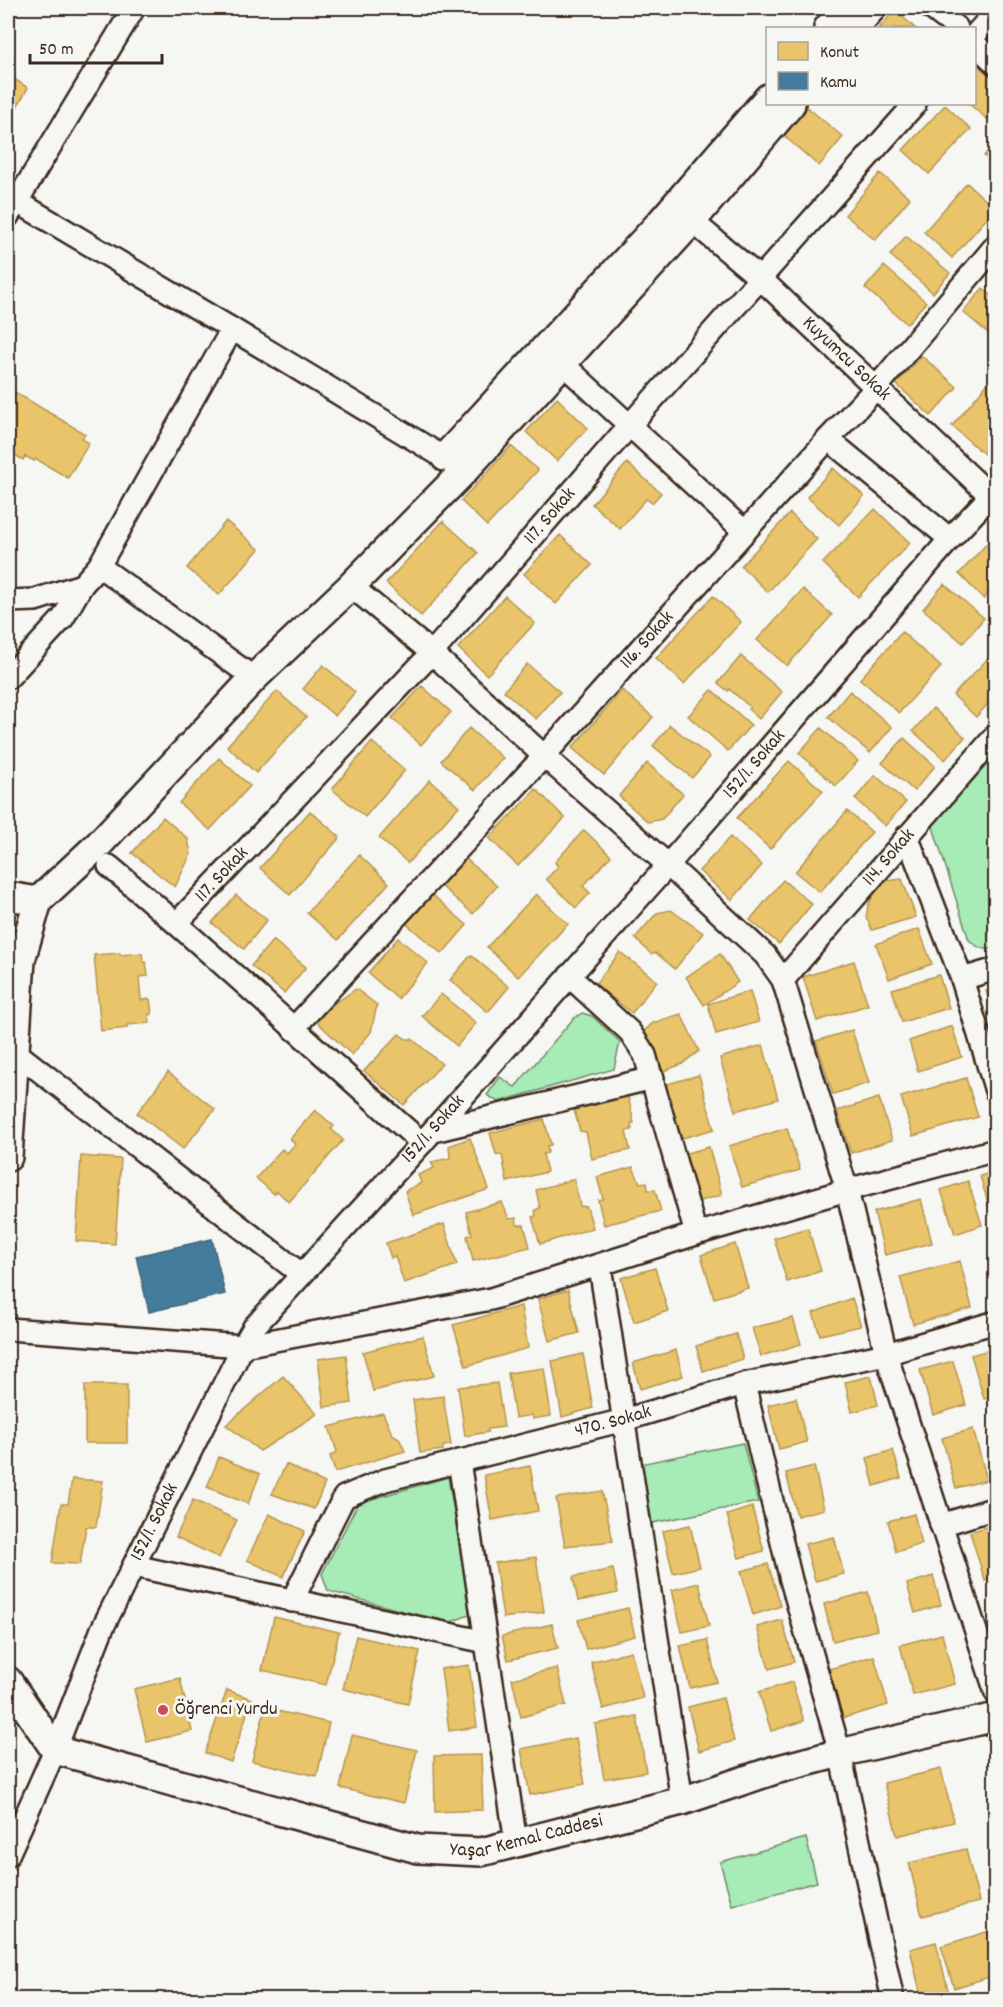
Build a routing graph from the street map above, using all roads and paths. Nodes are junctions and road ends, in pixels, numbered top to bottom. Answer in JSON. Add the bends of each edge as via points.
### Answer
{"nodes":[{"id":1,"x":134,"y":8,"type":"edge"},
{"id":2,"x":846,"y":8,"type":"edge"},
{"id":3,"x":872,"y":8,"type":"edge"},
{"id":4,"x":931,"y":8,"type":"edge"},
{"id":5,"x":996,"y":11,"type":"edge"},
{"id":6,"x":829,"y":27,"type":"edge"},
{"id":7,"x":855,"y":27,"type":"edge"},
{"id":8,"x":956,"y":27,"type":"edge"},
{"id":9,"x":976,"y":35,"type":"edge"},
{"id":10,"x":976,"y":44,"type":"edge"},
{"id":11,"x":996,"y":64,"type":"edge"},
{"id":12,"x":766,"y":100,"type":"edge"},
{"id":13,"x":790,"y":105,"type":"edge"},
{"id":14,"x":914,"y":105,"type":"edge"},
{"id":15,"x":12,"y":208,"type":"edge"},
{"id":16,"x":692,"y":221,"type":"junction"},
{"id":17,"x":996,"y":245,"type":"edge"},
{"id":18,"x":761,"y":279,"type":"junction"},
{"id":19,"x":232,"y":329,"type":"junction"},
{"id":20,"x":563,"y":364,"type":"junction"},
{"id":21,"x":876,"y":388,"type":"junction"},
{"id":22,"x":629,"y":426,"type":"junction"},
{"id":23,"x":828,"y":439,"type":"junction"},
{"id":24,"x":455,"y":464,"type":"junction"},
{"id":25,"x":994,"y":496,"type":"edge"},
{"id":26,"x":745,"y":532,"type":"junction"},
{"id":27,"x":950,"y":539,"type":"junction"},
{"id":28,"x":99,"y":566,"type":"junction"},
{"id":29,"x":82,"y":585,"type":"junction"},
{"id":30,"x":351,"y":586,"type":"junction"},
{"id":31,"x":8,"y":601,"type":"edge"},
{"id":32,"x":432,"y":653,"type":"junction"},
{"id":33,"x":8,"y":678,"type":"edge"},
{"id":34,"x":254,"y":678,"type":"junction"},
{"id":35,"x":996,"y":735,"type":"edge"},
{"id":36,"x":544,"y":756,"type":"junction"},
{"id":37,"x":908,"y":836,"type":"junction"},
{"id":38,"x":668,"y":865,"type":"junction"},
{"id":39,"x":109,"y":866,"type":"dead end"},
{"id":40,"x":8,"y":896,"type":"edge"},
{"id":41,"x":38,"y":902,"type":"junction"},
{"id":42,"x":177,"y":923,"type":"junction"},
{"id":43,"x":996,"y":969,"type":"edge"},
{"id":44,"x":569,"y":976,"type":"junction"},
{"id":45,"x":962,"y":979,"type":"junction"},
{"id":46,"x":783,"y":980,"type":"junction"},
{"id":47,"x":293,"y":1029,"type":"junction"},
{"id":48,"x":14,"y":1051,"type":"junction"},
{"id":49,"x":652,"y":1078,"type":"junction"},
{"id":50,"x":996,"y":1091,"type":"edge"},
{"id":51,"x":9,"y":1099,"type":"edge"},
{"id":52,"x":427,"y":1137,"type":"junction"},
{"id":53,"x":996,"y":1150,"type":"edge"},
{"id":54,"x":8,"y":1157,"type":"edge"},
{"id":55,"x":847,"y":1190,"type":"junction"},
{"id":56,"x":696,"y":1234,"type":"junction"},
{"id":57,"x":600,"y":1266,"type":"junction"},
{"id":58,"x":302,"y":1274,"type":"junction"},
{"id":59,"x":996,"y":1322,"type":"edge"},
{"id":60,"x":8,"y":1329,"type":"edge"},
{"id":61,"x":243,"y":1346,"type":"junction"},
{"id":62,"x":886,"y":1354,"type":"junction"},
{"id":63,"x":744,"y":1384,"type":"junction"},
{"id":64,"x":624,"y":1420,"type":"junction"},
{"id":65,"x":459,"y":1461,"type":"junction"},
{"id":66,"x":996,"y":1508,"type":"edge"},
{"id":67,"x":941,"y":1525,"type":"junction"},
{"id":68,"x":134,"y":1566,"type":"junction"},
{"id":69,"x":292,"y":1601,"type":"junction"},
{"id":70,"x":486,"y":1642,"type":"junction"},
{"id":71,"x":8,"y":1681,"type":"edge"},
{"id":72,"x":996,"y":1694,"type":"edge"},
{"id":73,"x":996,"y":1717,"type":"edge"},
{"id":74,"x":55,"y":1750,"type":"junction"},
{"id":75,"x":840,"y":1753,"type":"junction"},
{"id":76,"x":682,"y":1801,"type":"junction"},
{"id":77,"x":516,"y":1843,"type":"junction"},
{"id":78,"x":8,"y":1855,"type":"edge"},
{"id":79,"x":893,"y":2000,"type":"edge"}],
"edges":[{"from":1,"to":15,"type":"street"},
{"from":2,"to":6,"type":"street"},
{"from":3,"to":7,"type":"street"},
{"from":4,"to":8,"type":"street"},
{"from":5,"to":9,"type":"street"},
{"from":10,"to":11,"type":"street"},
{"from":12,"to":24,"type":"street"},
{"from":13,"to":16,"type":"street"},
{"from":14,"to":18,"type":"street","name":"117. Sokak"},
{"from":15,"to":19,"type":"street"},
{"from":16,"to":18,"type":"street","name":"Kuyumcu Sokak"},
{"from":16,"to":20,"type":"street"},
{"from":17,"to":21,"type":"street","name":"116. Sokak"},
{"from":18,"to":21,"type":"street","name":"Kuyumcu Sokak"},
{"from":18,"to":22,"type":"street","name":"117. Sokak"},
{"from":19,"to":24,"type":"street"},
{"from":19,"to":28,"type":"street"},
{"from":20,"to":22,"type":"street"},
{"from":20,"to":24,"type":"street"},
{"from":21,"to":23,"type":"street","name":"116. Sokak"},
{"from":21,"to":25,"type":"street","name":"Kuyumcu Sokak"},
{"from":22,"to":26,"type":"street"},
{"from":22,"to":32,"type":"street","name":"117. Sokak"},
{"from":23,"to":26,"type":"street","name":"116. Sokak"},
{"from":23,"to":27,"type":"street"},
{"from":24,"to":30,"type":"street"},
{"from":25,"to":27,"type":"street","name":"152/1. Sokak"},
{"from":26,"to":36,"type":"street","name":"116. Sokak"},
{"from":27,"to":38,"type":"street","name":"152/1. Sokak"},
{"from":28,"to":29,"type":"street"},
{"from":28,"to":34,"type":"street"},
{"from":29,"to":31,"type":"street","via":[[35,600]]},
{"from":29,"to":33,"type":"street","via":[[63,618]]},
{"from":30,"to":32,"type":"street"},
{"from":30,"to":34,"type":"street"},
{"from":32,"to":36,"type":"street"},
{"from":32,"to":42,"type":"street","name":"117. Sokak"},
{"from":34,"to":41,"type":"street","via":[[99,844]]},
{"from":35,"to":37,"type":"street","name":"114. Sokak"},
{"from":36,"to":38,"type":"street"},
{"from":36,"to":47,"type":"street","name":"116. Sokak"},
{"from":37,"to":45,"type":"street"},
{"from":37,"to":46,"type":"street","name":"114. Sokak"},
{"from":38,"to":44,"type":"street","name":"152/1. Sokak"},
{"from":38,"to":46,"type":"street","via":[[765,955]]},
{"from":39,"to":42,"type":"street"},
{"from":40,"to":41,"type":"street"},
{"from":41,"to":48,"type":"street","via":[[21,960]]},
{"from":42,"to":47,"type":"street"},
{"from":43,"to":45,"type":"street"},
{"from":44,"to":49,"type":"street","via":[[630,1032],[645,1055]]},
{"from":44,"to":52,"type":"street","name":"152/1. Sokak"},
{"from":45,"to":50,"type":"street"},
{"from":46,"to":55,"type":"street"},
{"from":47,"to":52,"type":"street"},
{"from":48,"to":51,"type":"street"},
{"from":48,"to":58,"type":"street"},
{"from":49,"to":52,"type":"street"},
{"from":49,"to":56,"type":"street"},
{"from":51,"to":54,"type":"street"},
{"from":52,"to":58,"type":"street","name":"152/1. Sokak"},
{"from":53,"to":55,"type":"street"},
{"from":55,"to":56,"type":"street"},
{"from":55,"to":62,"type":"street"},
{"from":56,"to":57,"type":"street"},
{"from":57,"to":61,"type":"street","via":[[491,1299]]},
{"from":57,"to":64,"type":"street"},
{"from":58,"to":61,"type":"street","name":"152/1. Sokak","via":[[254,1327]]},
{"from":59,"to":62,"type":"street","name":"470. Sokak"},
{"from":60,"to":61,"type":"street"},
{"from":61,"to":68,"type":"street","name":"152/1. Sokak"},
{"from":62,"to":63,"type":"street","name":"470. Sokak"},
{"from":62,"to":67,"type":"street"},
{"from":63,"to":64,"type":"street","name":"470. Sokak"},
{"from":63,"to":75,"type":"street","via":[[791,1580]]},
{"from":64,"to":65,"type":"street","name":"470. Sokak"},
{"from":64,"to":76,"type":"street"},
{"from":65,"to":69,"type":"street","name":"470. Sokak","via":[[385,1480],[344,1497]]},
{"from":65,"to":70,"type":"street"},
{"from":66,"to":67,"type":"street"},
{"from":67,"to":72,"type":"street"},
{"from":68,"to":69,"type":"street"},
{"from":68,"to":74,"type":"street","name":"152/1. Sokak","via":[[102,1629]]},
{"from":69,"to":70,"type":"street"},
{"from":70,"to":77,"type":"street"},
{"from":71,"to":74,"type":"street"},
{"from":73,"to":75,"type":"street","name":"Yaşar Kemal Caddesi"},
{"from":74,"to":77,"type":"street","name":"Yaşar Kemal Caddesi","via":[[418,1849],[481,1852]]},
{"from":74,"to":78,"type":"street","name":"152/1. Sokak"},
{"from":75,"to":76,"type":"street","name":"Yaşar Kemal Caddesi"},
{"from":75,"to":79,"type":"street"},
{"from":76,"to":77,"type":"street","name":"Yaşar Kemal Caddesi"}]}
